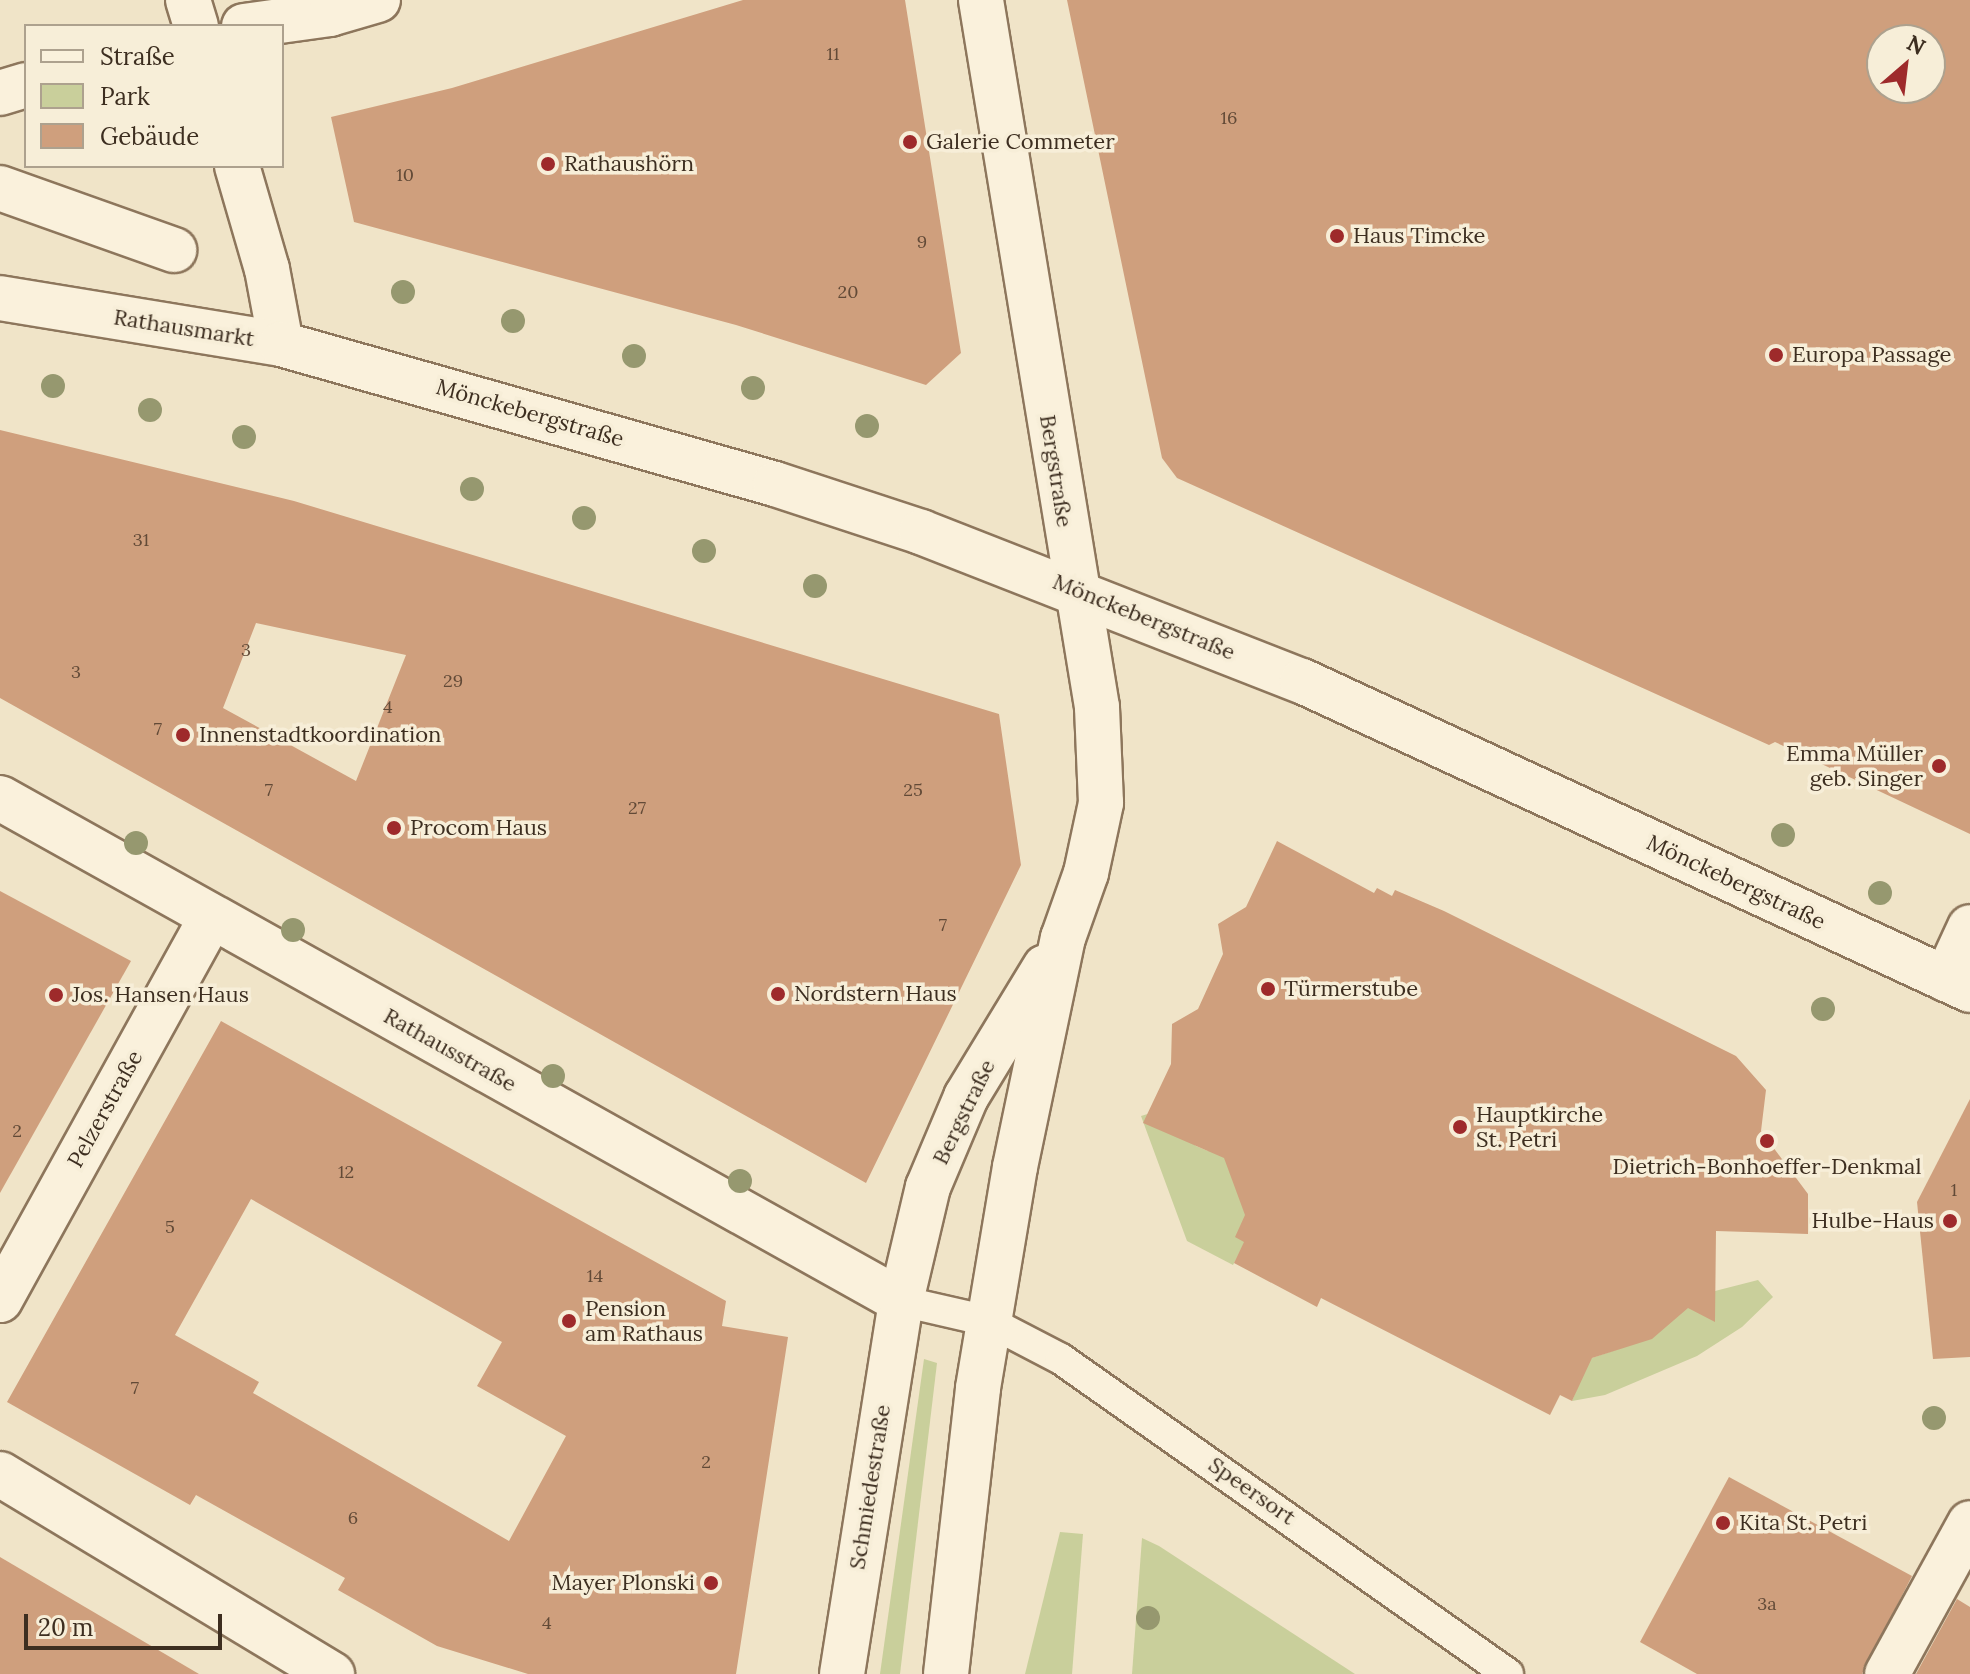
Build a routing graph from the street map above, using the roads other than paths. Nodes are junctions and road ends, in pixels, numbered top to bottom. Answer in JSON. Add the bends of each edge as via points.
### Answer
{"nodes":[{"id":1,"x":188,"y":0,"type":"edge"},
{"id":2,"x":378,"y":0,"type":"edge"},
{"id":3,"x":981,"y":0,"type":"edge"},
{"id":4,"x":195,"y":24,"type":"edge"},
{"id":5,"x":258,"y":24,"type":"edge"},
{"id":6,"x":24,"y":86,"type":"edge"},
{"id":7,"x":0,"y":93,"type":"edge"},
{"id":8,"x":238,"y":168,"type":"edge"},
{"id":9,"x":0,"y":188,"type":"edge"},
{"id":10,"x":174,"y":250,"type":"dead end"},
{"id":11,"x":0,"y":298,"type":"edge"},
{"id":12,"x":281,"y":344,"type":"junction"},
{"id":13,"x":1074,"y":589,"type":"junction"},
{"id":14,"x":0,"y":798,"type":"edge"},
{"id":15,"x":211,"y":918,"type":"junction"},
{"id":16,"x":1970,"y":927,"type":"edge"},
{"id":17,"x":1063,"y":938,"type":"junction"},
{"id":18,"x":1958,"y":985,"type":"edge"},
{"id":19,"x":0,"y":1300,"type":"edge"},
{"id":20,"x":901,"y":1301,"type":"junction"},
{"id":21,"x":988,"y":1321,"type":"junction"},
{"id":22,"x":0,"y":1474,"type":"edge"},
{"id":23,"x":1970,"y":1523,"type":"edge"},
{"id":24,"x":332,"y":1674,"type":"edge"},
{"id":25,"x":842,"y":1674,"type":"edge"},
{"id":26,"x":946,"y":1674,"type":"edge"},
{"id":27,"x":1508,"y":1674,"type":"edge"},
{"id":28,"x":1887,"y":1674,"type":"edge"}],
"edges":[{"from":1,"to":4,"type":"street"},
{"from":2,"to":5,"type":"street","via":[[330,14]]},
{"from":3,"to":13,"type":"street","name":"Bergstraße"},
{"from":6,"to":7,"type":"street"},
{"from":8,"to":12,"type":"street","name":"Rathausmarkt","via":[[267,269]]},
{"from":9,"to":10,"type":"street"},
{"from":11,"to":12,"type":"street","name":"Rathausmarkt"},
{"from":12,"to":13,"type":"street","name":"Mönckebergstraße","via":[[775,484]]},
{"from":13,"to":17,"type":"street","name":"Bergstraße","via":[[1097,707],[1101,803],[1086,873]]},
{"from":13,"to":18,"type":"street","name":"Mönckebergstraße","via":[[1302,681]]},
{"from":14,"to":15,"type":"street","name":"Rathausstraße"},
{"from":15,"to":19,"type":"street","name":"Pelzerstraße"},
{"from":15,"to":20,"type":"street","name":"Rathausstraße"},
{"from":16,"to":18,"type":"street"},
{"from":17,"to":20,"type":"street","name":"Bergstraße","via":[[946,1139],[928,1187]]},
{"from":17,"to":21,"type":"street","name":"Bergstraße"},
{"from":20,"to":21,"type":"lane","name":"Speersort"},
{"from":20,"to":25,"type":"street","name":"Schmiedestraße"},
{"from":21,"to":26,"type":"street","via":[[956,1552]]},
{"from":21,"to":27,"type":"lane","name":"Speersort","via":[[1114,1393]]},
{"from":22,"to":24,"type":"street"},
{"from":23,"to":28,"type":"street"}]}
